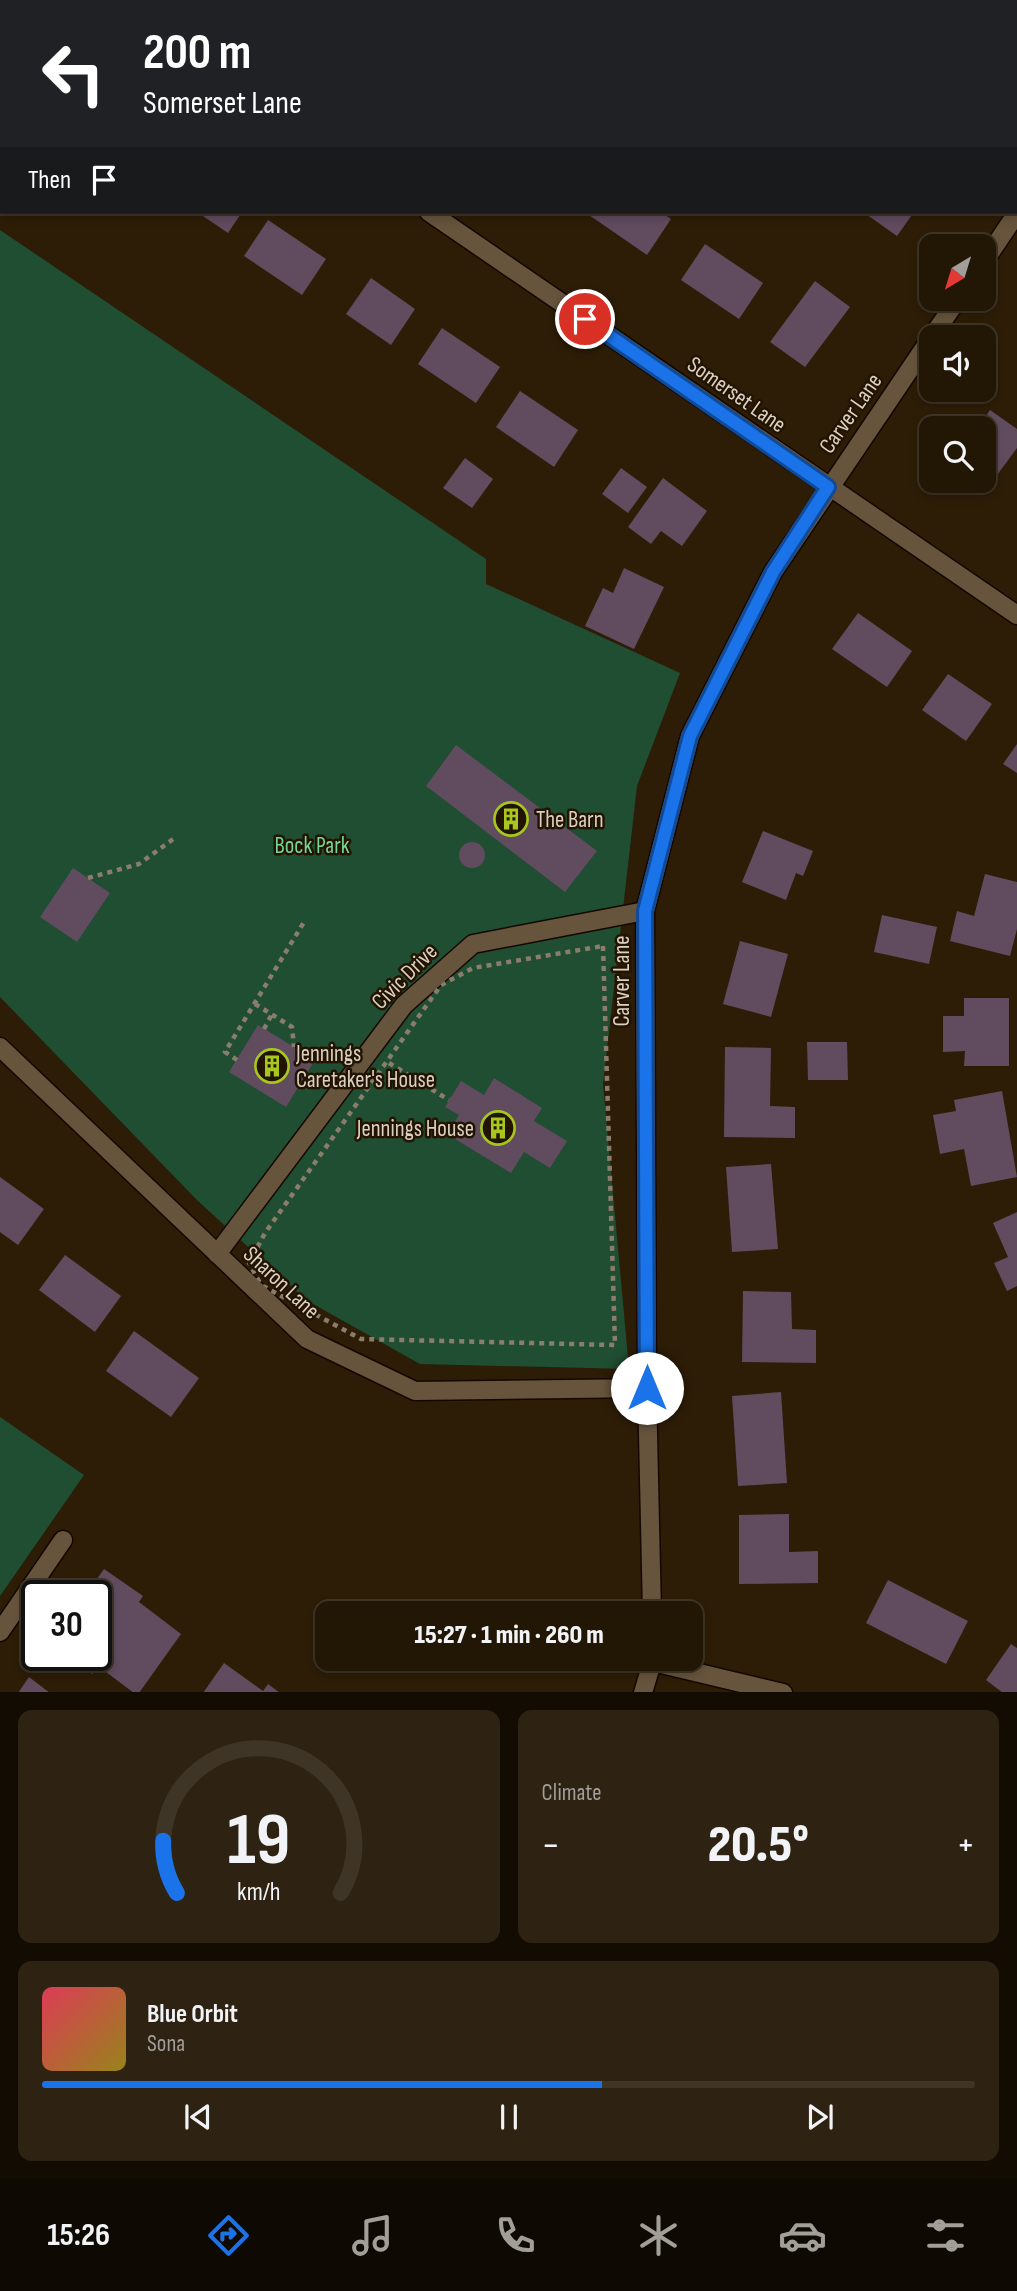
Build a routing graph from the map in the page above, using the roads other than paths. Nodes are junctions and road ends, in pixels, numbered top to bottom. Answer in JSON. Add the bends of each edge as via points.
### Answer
{"nodes":[{"id":1,"x":432,"y":214,"type":"edge"},
{"id":2,"x":1017,"y":214,"type":"edge"},
{"id":3,"x":996,"y":245,"type":"edge"},
{"id":4,"x":919,"y":355,"type":"edge"},
{"id":5,"x":828,"y":487,"type":"junction"},
{"id":6,"x":1017,"y":615,"type":"edge"},
{"id":7,"x":645,"y":911,"type":"junction"},
{"id":8,"x":0,"y":1047,"type":"edge"},
{"id":9,"x":217,"y":1254,"type":"junction"},
{"id":10,"x":647,"y":1388,"type":"junction"},
{"id":11,"x":63,"y":1540,"type":"dead end"},
{"id":12,"x":652,"y":1601,"type":"edge"},
{"id":13,"x":0,"y":1632,"type":"edge"},
{"id":14,"x":650,"y":1671,"type":"edge"},
{"id":15,"x":698,"y":1671,"type":"edge"},
{"id":16,"x":643,"y":1692,"type":"edge"},
{"id":17,"x":783,"y":1692,"type":"edge"}],
"edges":[{"from":1,"to":5,"type":"street","name":"Somerset Lane"},
{"from":2,"to":3,"type":"street"},
{"from":4,"to":5,"type":"street","name":"Carver Lane"},
{"from":5,"to":6,"type":"street","name":"Somerset Lane"},
{"from":5,"to":7,"type":"street","name":"Carver Lane","via":[[773,572],[690,736]]},
{"from":7,"to":9,"type":"street","name":"Civic Drive","via":[[473,944],[404,1005]]},
{"from":7,"to":10,"type":"street","name":"Carver Lane"},
{"from":8,"to":9,"type":"street","name":"Sharon Lane"},
{"from":9,"to":10,"type":"street","name":"Sharon Lane","via":[[307,1339],[415,1391]]},
{"from":10,"to":12,"type":"street","name":"Carver Lane"},
{"from":11,"to":13,"type":"street"},
{"from":14,"to":16,"type":"street"},
{"from":15,"to":17,"type":"street"}]}
